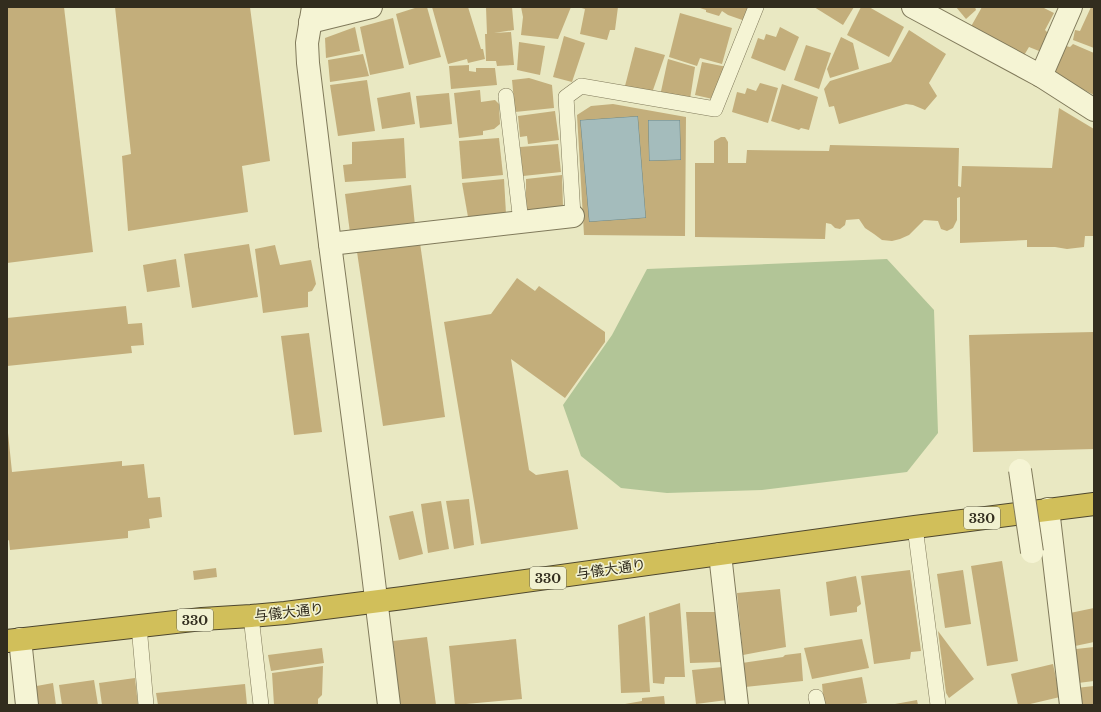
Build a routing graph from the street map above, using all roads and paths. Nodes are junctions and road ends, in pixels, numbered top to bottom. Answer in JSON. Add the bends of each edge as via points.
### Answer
{"nodes":[{"id":1,"x":371,"y":7,"type":"edge"},
{"id":2,"x":756,"y":7,"type":"edge"},
{"id":3,"x":912,"y":7,"type":"edge"},
{"id":4,"x":1071,"y":7,"type":"edge"},
{"id":5,"x":312,"y":15,"type":"edge"},
{"id":6,"x":1041,"y":76,"type":"junction"},
{"id":7,"x":506,"y":96,"type":"dead end"},
{"id":8,"x":1094,"y":110,"type":"edge"},
{"id":9,"x":573,"y":216,"type":"joint"},
{"id":10,"x":520,"y":222,"type":"junction"},
{"id":11,"x":330,"y":244,"type":"junction"},
{"id":12,"x":1020,"y":470,"type":"dead end"},
{"id":13,"x":1094,"y":504,"type":"edge"},
{"id":14,"x":1048,"y":509,"type":"junction"},
{"id":15,"x":915,"y":527,"type":"junction"},
{"id":16,"x":1032,"y":552,"type":"dead end"},
{"id":17,"x":720,"y":554,"type":"junction"},
{"id":18,"x":377,"y":601,"type":"junction"},
{"id":19,"x":251,"y":616,"type":"junction"},
{"id":20,"x":139,"y":626,"type":"junction"},
{"id":21,"x":14,"y":640,"type":"edge"},
{"id":22,"x":26,"y":705,"type":"edge"},
{"id":23,"x":146,"y":705,"type":"edge"},
{"id":24,"x":261,"y":705,"type":"edge"},
{"id":25,"x":389,"y":705,"type":"edge"},
{"id":26,"x":737,"y":705,"type":"edge"},
{"id":27,"x":938,"y":705,"type":"edge"},
{"id":28,"x":1072,"y":705,"type":"edge"}],
"edges":[{"from":1,"to":5,"type":"street"},
{"from":2,"to":9,"type":"lane","via":[[715,110],[581,86],[566,97]]},
{"from":3,"to":6,"type":"street"},
{"from":4,"to":6,"type":"street"},
{"from":5,"to":11,"type":"street","via":[[307,43],[308,63]]},
{"from":6,"to":8,"type":"street"},
{"from":7,"to":10,"type":"lane"},
{"from":9,"to":10,"type":"street"},
{"from":10,"to":11,"type":"street"},
{"from":11,"to":18,"type":"street"},
{"from":12,"to":16,"type":"street","bridge":true},
{"from":13,"to":14,"type":"highway","name":"与儀大通り","number":"330"},
{"from":14,"to":15,"type":"highway","name":"与儀大通り","number":"330"},
{"from":14,"to":28,"type":"street"},
{"from":15,"to":17,"type":"highway","name":"与儀大通り","number":"330"},
{"from":15,"to":27,"type":"lane"},
{"from":17,"to":18,"type":"highway","name":"与儀大通り","number":"330"},
{"from":17,"to":26,"type":"street"},
{"from":18,"to":19,"type":"highway","name":"与儀大通り","number":"330"},
{"from":18,"to":25,"type":"street"},
{"from":19,"to":20,"type":"highway","name":"与儀大通り","number":"330"},
{"from":19,"to":24,"type":"lane"},
{"from":20,"to":21,"type":"highway","name":"与儀大通り","number":"330"},
{"from":20,"to":23,"type":"lane"},
{"from":21,"to":22,"type":"street"}]}
